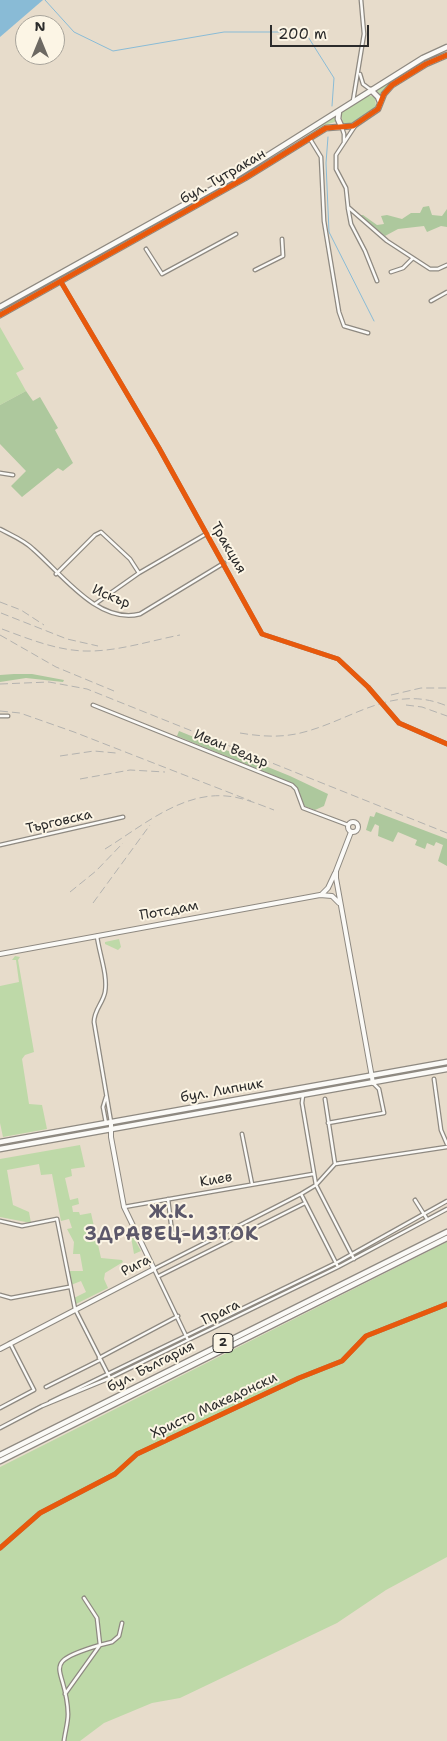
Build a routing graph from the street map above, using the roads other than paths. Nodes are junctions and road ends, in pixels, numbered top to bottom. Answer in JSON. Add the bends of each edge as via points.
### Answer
{"nodes":[{"id":1,"x":361,"y":0,"type":"edge"},
{"id":2,"x":447,"y":47,"type":"edge"},
{"id":3,"x":447,"y":55,"type":"edge"},
{"id":4,"x":360,"y":68,"type":"junction"},
{"id":5,"x":371,"y":90,"type":"junction"},
{"id":6,"x":352,"y":102,"type":"junction"},
{"id":7,"x":381,"y":104,"type":"junction"},
{"id":8,"x":339,"y":110,"type":"junction"},
{"id":9,"x":356,"y":124,"type":"junction"},
{"id":10,"x":341,"y":126,"type":"junction"},
{"id":11,"x":310,"y":138,"type":"junction"},
{"id":12,"x":343,"y":143,"type":"junction"},
{"id":13,"x":348,"y":207,"type":"junction"},
{"id":14,"x":236,"y":234,"type":"dead end"},
{"id":15,"x":282,"y":239,"type":"dead end"},
{"id":16,"x":146,"y":249,"type":"dead end"},
{"id":17,"x":413,"y":258,"type":"junction"},
{"id":18,"x":447,"y":265,"type":"edge"},
{"id":19,"x":255,"y":270,"type":"dead end"},
{"id":20,"x":63,"y":272,"type":"junction"},
{"id":21,"x":391,"y":272,"type":"dead end"},
{"id":22,"x":58,"y":275,"type":"junction"},
{"id":23,"x":67,"y":279,"type":"junction"},
{"id":24,"x":377,"y":281,"type":"dead end"},
{"id":25,"x":61,"y":282,"type":"junction"},
{"id":26,"x":447,"y":292,"type":"edge"},
{"id":27,"x":431,"y":301,"type":"dead end"},
{"id":28,"x":0,"y":307,"type":"edge"},
{"id":29,"x":0,"y":315,"type":"edge"},
{"id":30,"x":368,"y":333,"type":"dead end"},
{"id":31,"x":0,"y":473,"type":"edge"},
{"id":32,"x":13,"y":476,"type":"dead end"},
{"id":33,"x":0,"y":529,"type":"edge"},
{"id":34,"x":206,"y":533,"type":"junction"},
{"id":35,"x":224,"y":564,"type":"junction"},
{"id":36,"x":140,"y":572,"type":"junction"},
{"id":37,"x":56,"y":574,"type":"junction"},
{"id":38,"x":95,"y":604,"type":"junction"},
{"id":39,"x":93,"y":705,"type":"dead end"},
{"id":40,"x":0,"y":716,"type":"edge"},
{"id":41,"x":8,"y":716,"type":"dead end"},
{"id":42,"x":447,"y":744,"type":"edge"},
{"id":43,"x":123,"y":818,"type":"dead end"},
{"id":44,"x":348,"y":825,"type":"junction"},
{"id":45,"x":351,"y":832,"type":"junction"},
{"id":46,"x":0,"y":845,"type":"edge"},
{"id":47,"x":336,"y":872,"type":"junction"},
{"id":48,"x":320,"y":895,"type":"junction"},
{"id":49,"x":340,"y":902,"type":"junction"},
{"id":50,"x":97,"y":936,"type":"junction"},
{"id":51,"x":0,"y":954,"type":"edge"},
{"id":52,"x":447,"y":1062,"type":"edge"},
{"id":53,"x":447,"y":1069,"type":"edge"},
{"id":54,"x":371,"y":1076,"type":"junction"},
{"id":55,"x":434,"y":1079,"type":"dead end"},
{"id":56,"x":372,"y":1083,"type":"junction"},
{"id":57,"x":303,"y":1095,"type":"junction"},
{"id":58,"x":325,"y":1099,"type":"dead end"},
{"id":59,"x":109,"y":1123,"type":"junction"},
{"id":60,"x":328,"y":1123,"type":"junction"},
{"id":61,"x":109,"y":1129,"type":"junction"},
{"id":62,"x":242,"y":1134,"type":"dead end"},
{"id":63,"x":0,"y":1142,"type":"edge"},
{"id":64,"x":447,"y":1145,"type":"edge"},
{"id":65,"x":0,"y":1149,"type":"edge"},
{"id":66,"x":335,"y":1164,"type":"junction"},
{"id":67,"x":313,"y":1174,"type":"junction"},
{"id":68,"x":252,"y":1184,"type":"junction"},
{"id":69,"x":316,"y":1185,"type":"junction"},
{"id":70,"x":301,"y":1194,"type":"junction"},
{"id":71,"x":168,"y":1199,"type":"junction"},
{"id":72,"x":415,"y":1200,"type":"dead end"},
{"id":73,"x":447,"y":1201,"type":"edge"},
{"id":74,"x":305,"y":1203,"type":"junction"},
{"id":75,"x":124,"y":1207,"type":"junction"},
{"id":76,"x":447,"y":1209,"type":"edge"},
{"id":77,"x":424,"y":1214,"type":"junction"},
{"id":78,"x":427,"y":1219,"type":"junction"},
{"id":79,"x":0,"y":1221,"type":"edge"},
{"id":80,"x":447,"y":1232,"type":"edge"},
{"id":81,"x":184,"y":1233,"type":"dead end"},
{"id":82,"x":447,"y":1238,"type":"edge"},
{"id":83,"x":352,"y":1255,"type":"junction"},
{"id":84,"x":354,"y":1259,"type":"junction"},
{"id":85,"x":336,"y":1263,"type":"junction"},
{"id":86,"x":338,"y":1267,"type":"junction"},
{"id":87,"x":154,"y":1269,"type":"junction"},
{"id":88,"x":158,"y":1277,"type":"junction"},
{"id":89,"x":70,"y":1287,"type":"junction"},
{"id":90,"x":0,"y":1295,"type":"edge"},
{"id":91,"x":447,"y":1304,"type":"edge"},
{"id":92,"x":75,"y":1309,"type":"junction"},
{"id":93,"x":178,"y":1316,"type":"junction"},
{"id":94,"x":186,"y":1336,"type":"junction"},
{"id":95,"x":188,"y":1340,"type":"junction"},
{"id":96,"x":10,"y":1342,"type":"junction"},
{"id":97,"x":0,"y":1349,"type":"edge"},
{"id":98,"x":99,"y":1359,"type":"junction"},
{"id":99,"x":107,"y":1374,"type":"junction"},
{"id":100,"x":110,"y":1378,"type":"junction"},
{"id":101,"x":46,"y":1387,"type":"dead end"},
{"id":102,"x":42,"y":1406,"type":"junction"},
{"id":103,"x":0,"y":1408,"type":"edge"},
{"id":104,"x":0,"y":1428,"type":"edge"},
{"id":105,"x":0,"y":1455,"type":"edge"},
{"id":106,"x":0,"y":1461,"type":"edge"},
{"id":107,"x":0,"y":1548,"type":"edge"},
{"id":108,"x":84,"y":1598,"type":"dead end"},
{"id":109,"x":122,"y":1623,"type":"dead end"},
{"id":110,"x":100,"y":1645,"type":"junction"},
{"id":111,"x":65,"y":1694,"type":"junction"},
{"id":112,"x":64,"y":1741,"type":"edge"}],
"edges":[{"from":1,"to":4,"type":"street","via":[[364,34]]},
{"from":2,"to":5,"type":"main road","name":"бул. Тутракан"},
{"from":3,"to":7,"type":"main road","name":"бул. Тутракан","via":[[392,85]]},
{"from":4,"to":5,"type":"street","via":[[361,80]]},
{"from":4,"to":6,"type":"street"},
{"from":5,"to":6,"type":"main road","name":"бул. Тутракан"},
{"from":5,"to":7,"type":"main road"},
{"from":6,"to":8,"type":"main road","name":"бул. Тутракан"},
{"from":7,"to":9,"type":"main road","name":"бул. Тутракан"},
{"from":8,"to":10,"type":"main road"},
{"from":8,"to":20,"type":"main road","name":"бул. Тутракан","via":[[232,178]]},
{"from":9,"to":10,"type":"main road","name":"бул. Тутракан"},
{"from":9,"to":12,"type":"street"},
{"from":10,"to":11,"type":"main road","name":"бул. Тутракан","via":[[328,127]]},
{"from":10,"to":12,"type":"street"},
{"from":11,"to":23,"type":"main road","name":"бул. Тутракан"},
{"from":11,"to":30,"type":"street","via":[[322,157],[324,221],[339,312],[344,326]]},
{"from":12,"to":13,"type":"street","via":[[336,162],[346,188]]},
{"from":13,"to":17,"type":"street"},
{"from":13,"to":24,"type":"street","via":[[351,224]]},
{"from":14,"to":16,"type":"street","via":[[162,274]]},
{"from":15,"to":19,"type":"street","via":[[284,256]]},
{"from":17,"to":18,"type":"street","via":[[430,269]]},
{"from":17,"to":21,"type":"street","via":[[397,272]]},
{"from":20,"to":22,"type":"main road","name":"бул. Тутракан"},
{"from":20,"to":23,"type":"main road"},
{"from":22,"to":25,"type":"main road"},
{"from":22,"to":28,"type":"main road","name":"бул. Тутракан"},
{"from":23,"to":25,"type":"main road","name":"бул. Тутракан"},
{"from":25,"to":29,"type":"main road","name":"бул. Тутракан"},
{"from":25,"to":34,"type":"street","name":"Тракция"},
{"from":26,"to":27,"type":"street"},
{"from":31,"to":32,"type":"street"},
{"from":33,"to":37,"type":"street","name":"Искър","via":[[30,546]]},
{"from":34,"to":35,"type":"street","name":"Тракция"},
{"from":34,"to":36,"type":"street"},
{"from":35,"to":38,"type":"street","name":"Искър","via":[[140,614],[124,617]]},
{"from":35,"to":42,"type":"street","name":"Тракция","via":[[262,634],[338,659],[399,723]]},
{"from":36,"to":37,"type":"street","via":[[101,532]]},
{"from":36,"to":38,"type":"street"},
{"from":37,"to":38,"type":"street","name":"Искър"},
{"from":39,"to":44,"type":"street","name":"Иван Ведър","via":[[292,785],[304,808]]},
{"from":40,"to":41,"type":"street"},
{"from":43,"to":46,"type":"street","name":"Търговска"},
{"from":44,"to":45,"type":"street"},
{"from":44,"to":45,"type":"street","via":[[354,822],[358,825],[358,829]]},
{"from":45,"to":47,"type":"street"},
{"from":47,"to":48,"type":"street","via":[[326,891]]},
{"from":47,"to":49,"type":"street"},
{"from":48,"to":49,"type":"street","name":"Потсдам","via":[[332,896]]},
{"from":48,"to":50,"type":"street","name":"Потсдам"},
{"from":49,"to":54,"type":"street"},
{"from":50,"to":51,"type":"street","name":"Потсдам"},
{"from":50,"to":59,"type":"street","via":[[105,988],[94,1022]]},
{"from":52,"to":54,"type":"main road","name":"бул. Липник"},
{"from":53,"to":56,"type":"main road","name":"бул. Липник"},
{"from":54,"to":56,"type":"street"},
{"from":54,"to":59,"type":"main road","name":"бул. Липник"},
{"from":55,"to":64,"type":"street","via":[[441,1130]]},
{"from":56,"to":57,"type":"main road","name":"бул. Липник"},
{"from":56,"to":60,"type":"street","via":[[379,1089],[384,1113]]},
{"from":57,"to":61,"type":"main road","name":"бул. Липник"},
{"from":57,"to":67,"type":"street"},
{"from":58,"to":60,"type":"street"},
{"from":59,"to":61,"type":"street"},
{"from":59,"to":63,"type":"main road","name":"бул. Липник"},
{"from":60,"to":66,"type":"street"},
{"from":61,"to":65,"type":"main road","name":"бул. Липник"},
{"from":61,"to":75,"type":"street"},
{"from":62,"to":68,"type":"street"},
{"from":64,"to":66,"type":"street"},
{"from":66,"to":69,"type":"street","name":"Рига"},
{"from":67,"to":68,"type":"street","name":"Киев"},
{"from":67,"to":69,"type":"street"},
{"from":68,"to":71,"type":"street","name":"Киев"},
{"from":69,"to":70,"type":"street","name":"Рига"},
{"from":69,"to":83,"type":"street"},
{"from":70,"to":74,"type":"street"},
{"from":70,"to":87,"type":"street","name":"Рига"},
{"from":71,"to":75,"type":"street","name":"Киев"},
{"from":71,"to":81,"type":"street","via":[[172,1232]]},
{"from":72,"to":77,"type":"street"},
{"from":73,"to":77,"type":"street"},
{"from":74,"to":85,"type":"street"},
{"from":74,"to":88,"type":"street"},
{"from":75,"to":87,"type":"street"},
{"from":76,"to":78,"type":"street","name":"Прага"},
{"from":77,"to":78,"type":"street"},
{"from":77,"to":83,"type":"street"},
{"from":78,"to":84,"type":"street","name":"Прага"},
{"from":79,"to":89,"type":"street","via":[[22,1226],[57,1219]]},
{"from":80,"to":105,"type":"main road","name":"бул. България","number":"2"},
{"from":82,"to":106,"type":"main road","name":"бул. България","number":"2"},
{"from":83,"to":84,"type":"street"},
{"from":83,"to":85,"type":"street"},
{"from":84,"to":86,"type":"street","name":"Прага"},
{"from":85,"to":86,"type":"street"},
{"from":85,"to":94,"type":"street"},
{"from":86,"to":95,"type":"street","name":"Прага"},
{"from":87,"to":88,"type":"street"},
{"from":87,"to":92,"type":"street","name":"Рига"},
{"from":88,"to":93,"type":"street"},
{"from":89,"to":90,"type":"street","via":[[11,1298]]},
{"from":89,"to":92,"type":"street"},
{"from":91,"to":107,"type":"street","name":"Христо Македонски","via":[[366,1336],[342,1361],[137,1454],[115,1474],[40,1513]]},
{"from":92,"to":96,"type":"street","name":"Рига"},
{"from":92,"to":98,"type":"street"},
{"from":93,"to":94,"type":"street"},
{"from":93,"to":98,"type":"street"},
{"from":94,"to":95,"type":"street"},
{"from":94,"to":99,"type":"street"},
{"from":95,"to":100,"type":"street","name":"Прага"},
{"from":96,"to":97,"type":"street","name":"Рига"},
{"from":96,"to":103,"type":"street","via":[[34,1390]]},
{"from":98,"to":99,"type":"street"},
{"from":98,"to":101,"type":"street"},
{"from":99,"to":100,"type":"street"},
{"from":99,"to":102,"type":"street"},
{"from":100,"to":102,"type":"street","name":"Прага"},
{"from":102,"to":104,"type":"street","name":"Прага"},
{"from":108,"to":110,"type":"street","via":[[97,1618]]},
{"from":109,"to":110,"type":"street","via":[[119,1636]]},
{"from":110,"to":111,"type":"street"},
{"from":110,"to":111,"type":"street","via":[[65,1657],[59,1671]]},
{"from":111,"to":112,"type":"street","via":[[68,1714]]}]}
